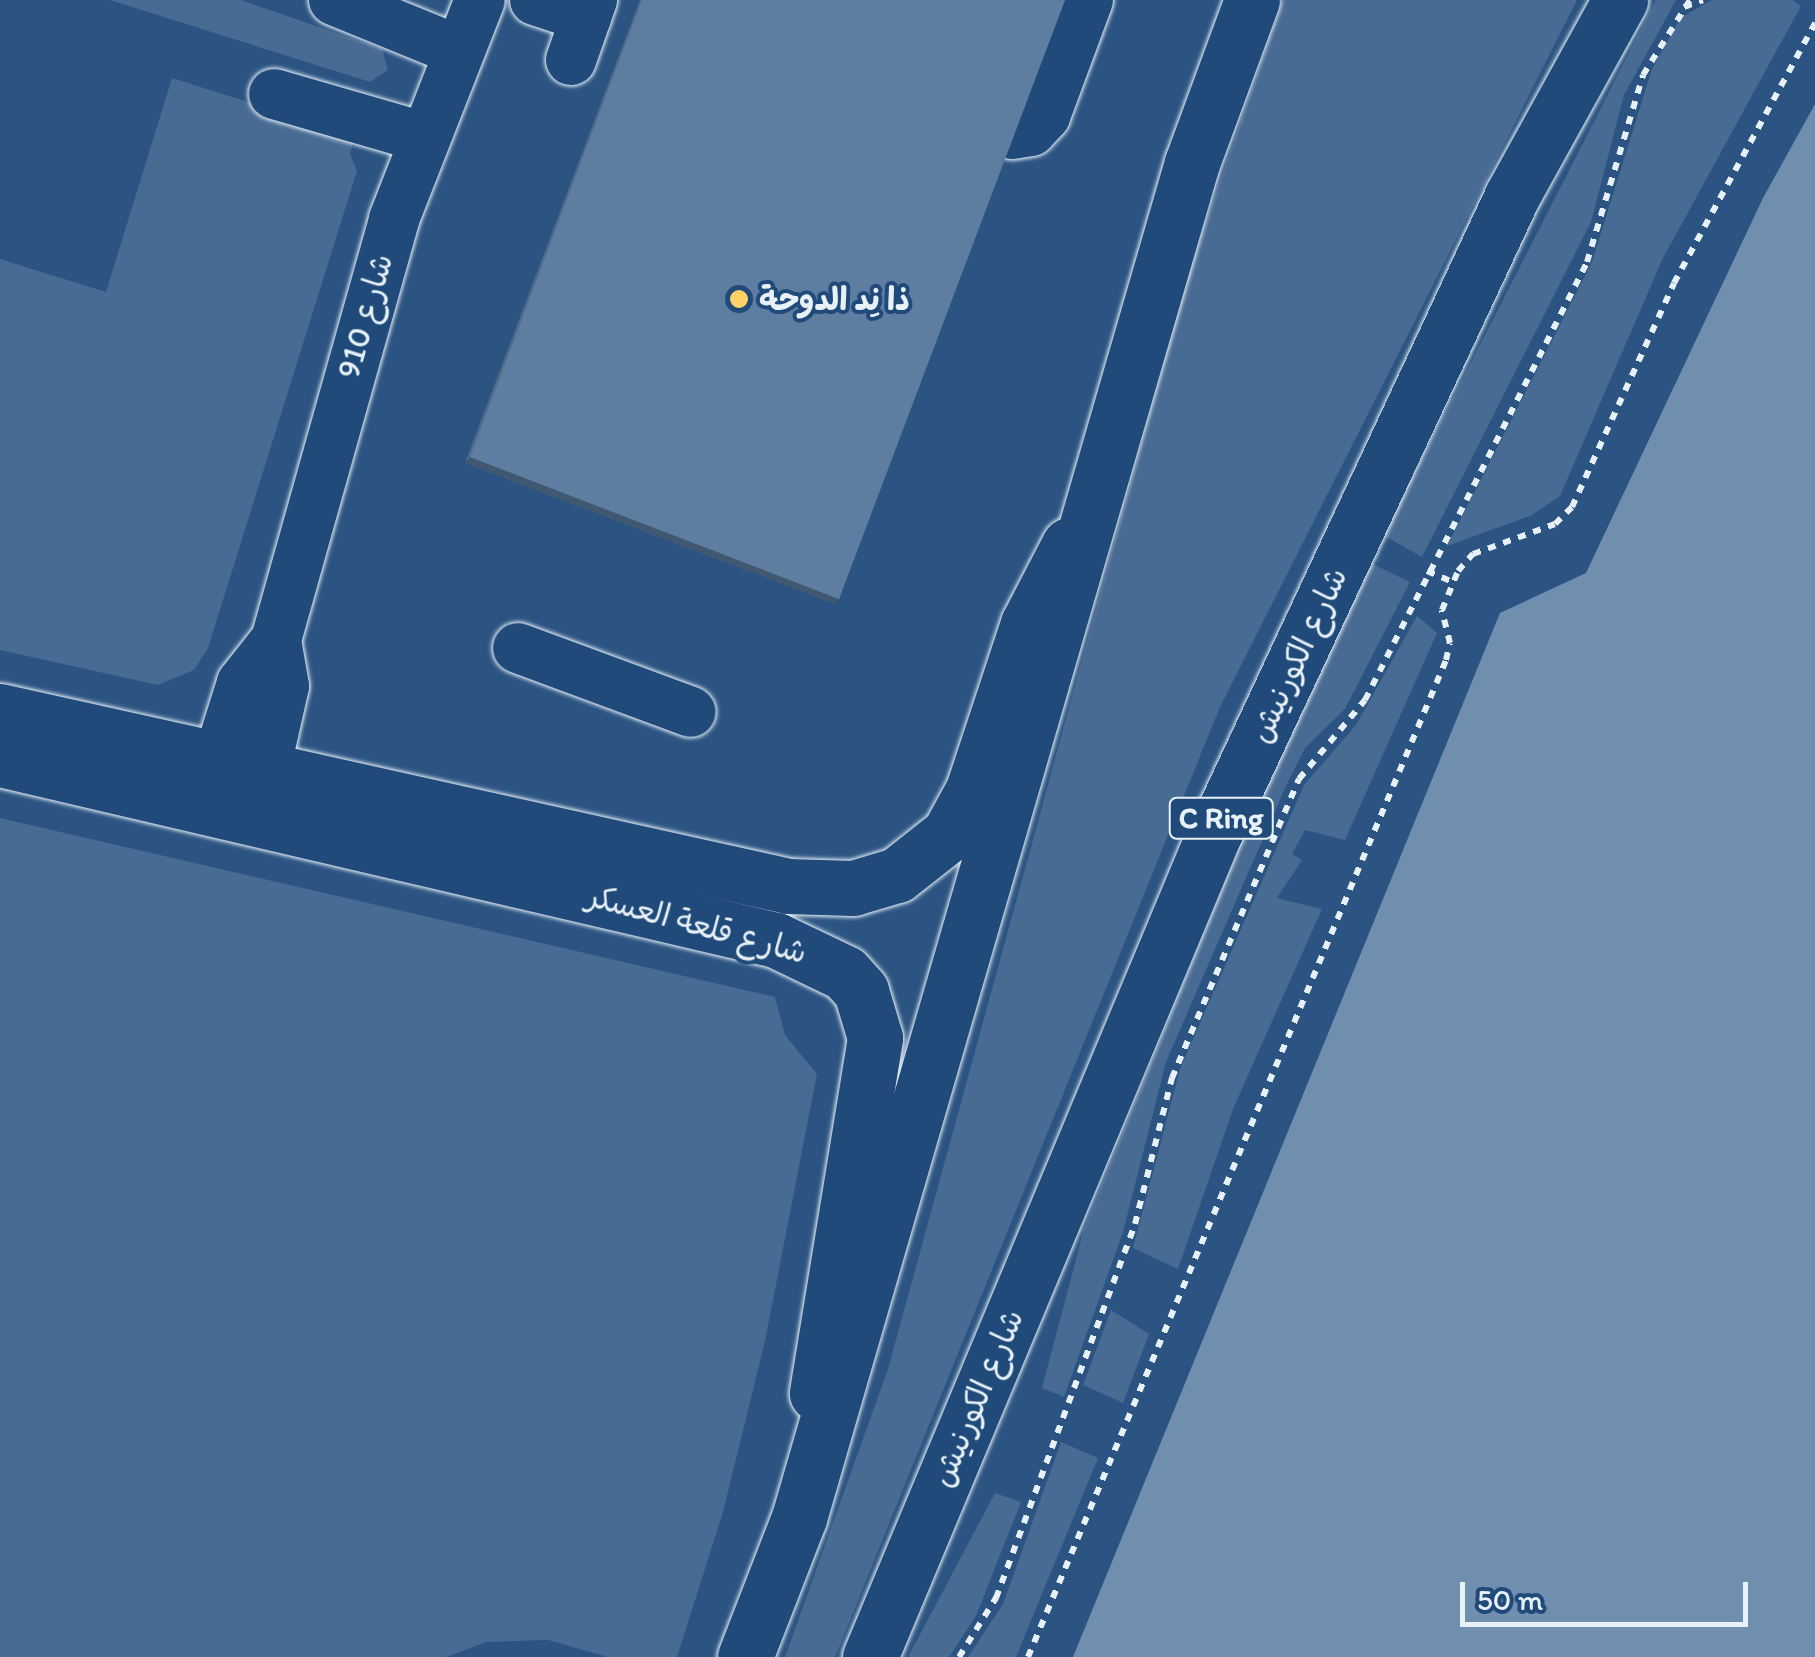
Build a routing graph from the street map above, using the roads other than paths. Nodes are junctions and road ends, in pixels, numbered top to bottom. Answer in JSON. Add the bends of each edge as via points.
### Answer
{"nodes":[{"id":1,"x":334,"y":0,"type":"edge"},
{"id":2,"x":404,"y":0,"type":"edge"},
{"id":3,"x":535,"y":0,"type":"edge"},
{"id":4,"x":1088,"y":0,"type":"edge"},
{"id":5,"x":1252,"y":0,"type":"edge"},
{"id":6,"x":1620,"y":0,"type":"edge"},
{"id":7,"x":469,"y":26,"type":"edge"},
{"id":8,"x":583,"y":26,"type":"edge"},
{"id":9,"x":274,"y":94,"type":"dead end"},
{"id":10,"x":1012,"y":134,"type":"edge"},
{"id":11,"x":424,"y":136,"type":"junction"},
{"id":12,"x":1089,"y":513,"type":"junction"},
{"id":13,"x":518,"y":648,"type":"dead end"},
{"id":14,"x":0,"y":710,"type":"edge"},
{"id":15,"x":691,"y":712,"type":"dead end"},
{"id":16,"x":0,"y":759,"type":"edge"},
{"id":17,"x":241,"y":776,"type":"junction"},
{"id":18,"x":800,"y":1518,"type":"junction"},
{"id":19,"x":746,"y":1657,"type":"edge"},
{"id":20,"x":870,"y":1657,"type":"edge"}],
"edges":[{"from":1,"to":7,"type":"street"},
{"from":2,"to":7,"type":"street"},
{"from":3,"to":8,"type":"street"},
{"from":4,"to":10,"type":"street","via":[[1045,116],[1031,132]]},
{"from":5,"to":12,"type":"main road","via":[[1192,163]]},
{"from":6,"to":20,"type":"main road","name":"شارع الكورنيش","number":"C Ring","via":[[1512,196],[1214,834]]},
{"from":7,"to":11,"type":"street","name":"شارع 910"},
{"from":9,"to":11,"type":"street"},
{"from":11,"to":17,"type":"street","name":"شارع 910","via":[[365,312],[276,640],[284,686]]},
{"from":12,"to":17,"type":"main road","name":"شارع قلعة العسكر","via":[[1028,624],[973,790],[949,834],[926,857],[876,884],[788,886]]},
{"from":12,"to":18,"type":"main road"},
{"from":13,"to":15,"type":"street"},
{"from":14,"to":17,"type":"main road","name":"شارع قلعة العسكر"},
{"from":16,"to":17,"type":"main road","name":"شارع قلعة العسكر"},
{"from":17,"to":18,"type":"main road","name":"شارع قلعة العسكر","via":[[776,940],[824,958],[861,991],[875,1038],[872,1067]]},
{"from":18,"to":19,"type":"main road"}]}
